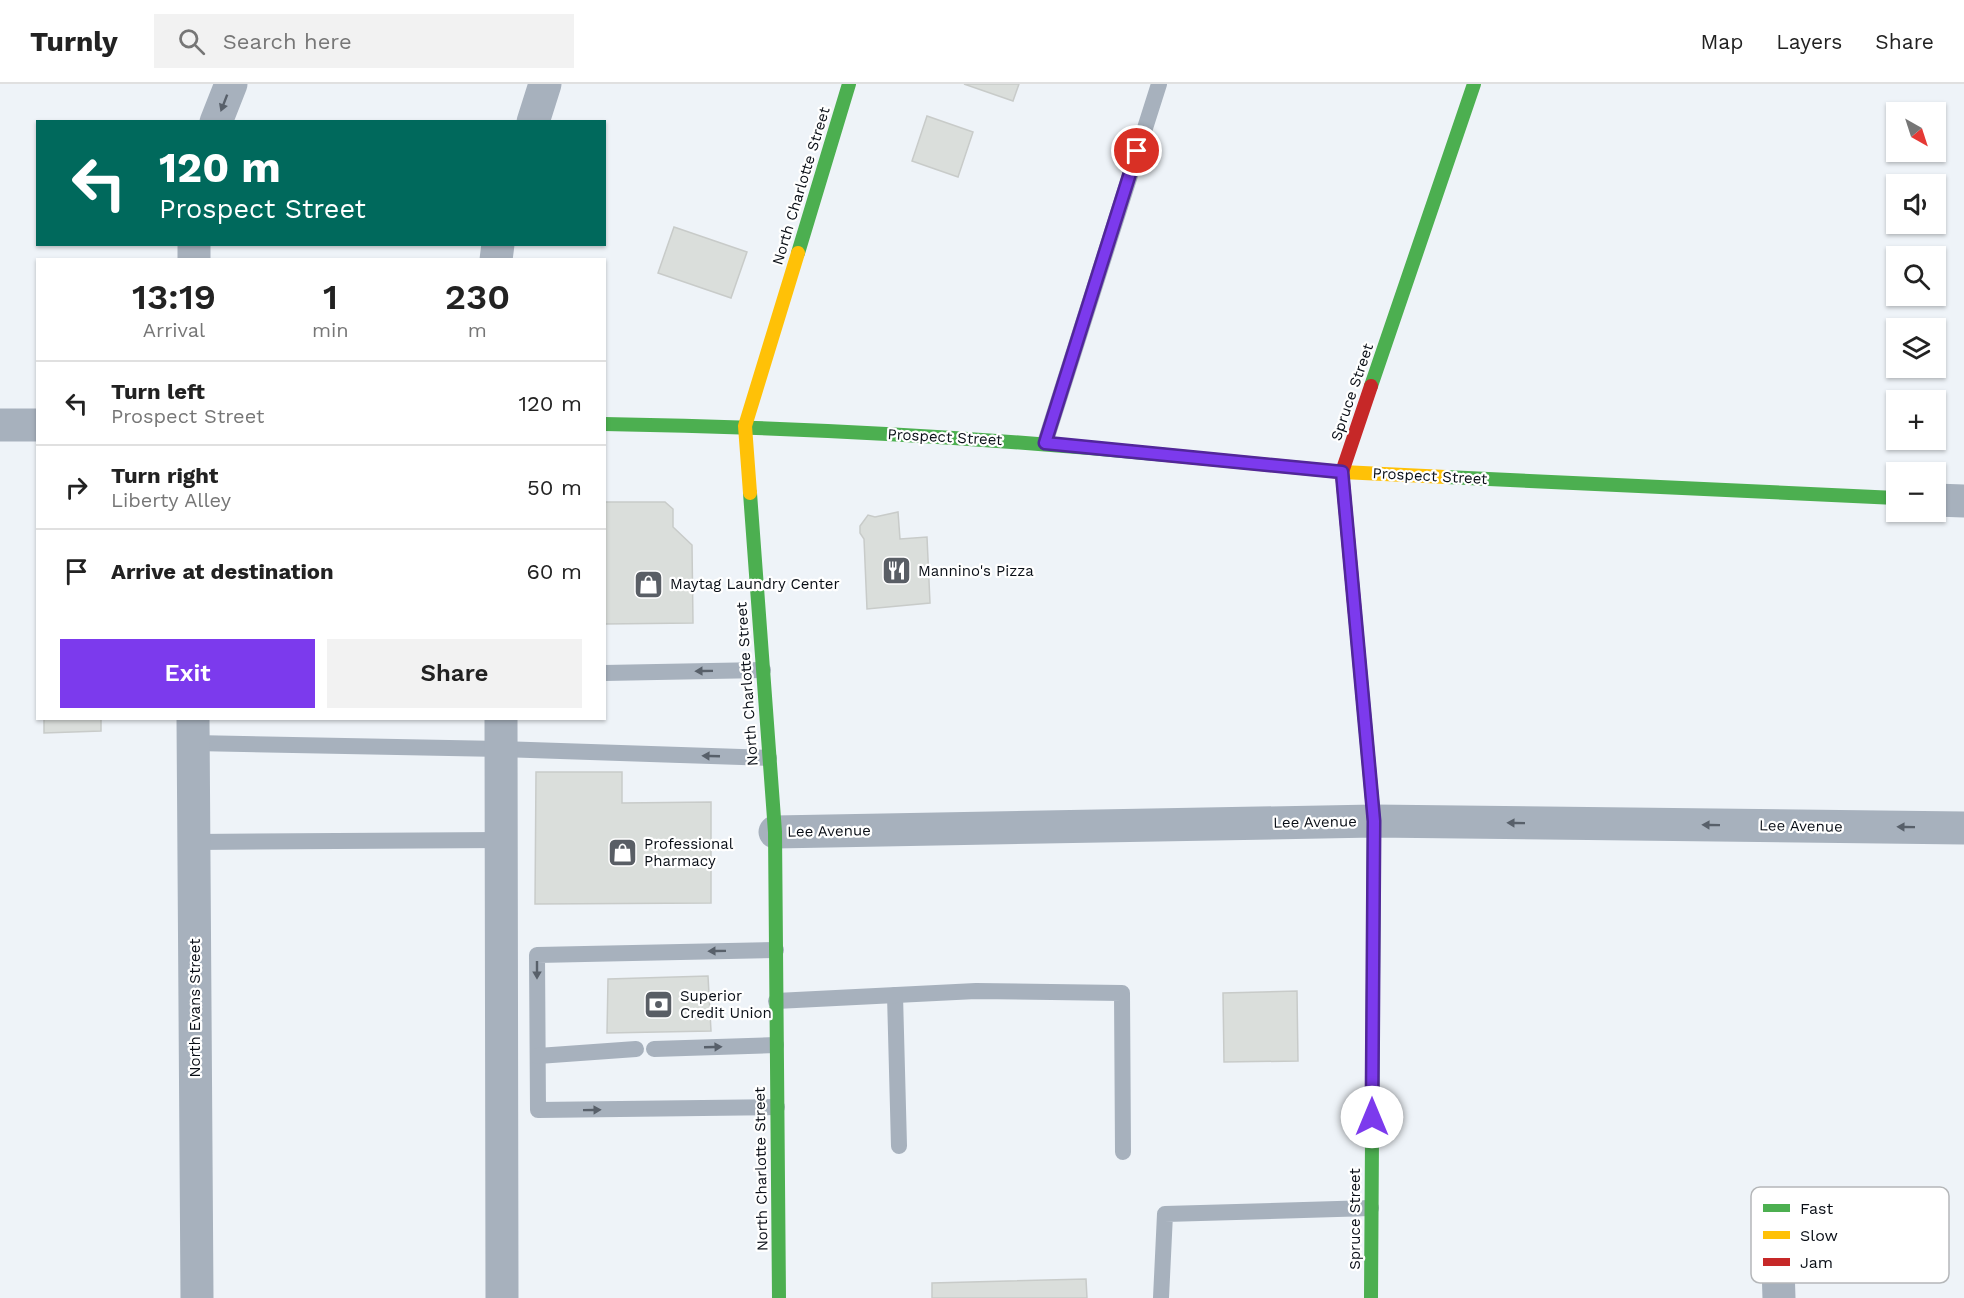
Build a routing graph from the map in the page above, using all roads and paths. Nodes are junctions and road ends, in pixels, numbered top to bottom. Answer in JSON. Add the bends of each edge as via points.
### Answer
{"nodes":[{"id":1,"x":231,"y":84,"type":"edge"},
{"id":2,"x":545,"y":84,"type":"edge"},
{"id":3,"x":849,"y":84,"type":"edge"},
{"id":4,"x":1159,"y":84,"type":"edge"},
{"id":5,"x":1474,"y":84,"type":"edge"},
{"id":6,"x":217,"y":120,"type":"edge"},
{"id":7,"x":534,"y":120,"type":"edge"},
{"id":8,"x":606,"y":424,"type":"edge"},
{"id":9,"x":0,"y":425,"type":"edge"},
{"id":10,"x":36,"y":425,"type":"edge"},
{"id":11,"x":745,"y":426,"type":"junction"},
{"id":12,"x":1045,"y":443,"type":"junction"},
{"id":13,"x":1342,"y":472,"type":"junction"},
{"id":14,"x":1886,"y":498,"type":"edge"},
{"id":15,"x":1946,"y":500,"type":"edge"},
{"id":16,"x":1964,"y":501,"type":"edge"},
{"id":17,"x":763,"y":670,"type":"junction"},
{"id":18,"x":606,"y":673,"type":"edge"},
{"id":19,"x":194,"y":731,"type":"edge"},
{"id":20,"x":501,"y":734,"type":"edge"},
{"id":21,"x":769,"y":758,"type":"junction"},
{"id":22,"x":1374,"y":821,"type":"junction"},
{"id":23,"x":1964,"y":828,"type":"edge"},
{"id":24,"x":775,"y":832,"type":"junction"},
{"id":25,"x":501,"y":840,"type":"junction"},
{"id":26,"x":194,"y":842,"type":"junction"},
{"id":27,"x":776,"y":950,"type":"junction"},
{"id":28,"x":895,"y":995,"type":"junction"},
{"id":29,"x":776,"y":1001,"type":"junction"},
{"id":30,"x":776,"y":1045,"type":"junction"},
{"id":31,"x":654,"y":1048,"type":"dead end"},
{"id":32,"x":636,"y":1049,"type":"dead end"},
{"id":33,"x":538,"y":1056,"type":"junction"},
{"id":34,"x":777,"y":1107,"type":"junction"},
{"id":35,"x":898,"y":1146,"type":"dead end"},
{"id":36,"x":1123,"y":1152,"type":"dead end"},
{"id":37,"x":1371,"y":1208,"type":"junction"},
{"id":38,"x":1779,"y":1283,"type":"edge"},
{"id":39,"x":196,"y":1298,"type":"edge"},
{"id":40,"x":502,"y":1298,"type":"edge"},
{"id":41,"x":779,"y":1298,"type":"edge"},
{"id":42,"x":1161,"y":1298,"type":"edge"},
{"id":43,"x":1371,"y":1298,"type":"edge"},
{"id":44,"x":1779,"y":1298,"type":"edge"}],
"edges":[{"from":1,"to":6,"type":"street","one_way":true},
{"from":2,"to":7,"type":"street"},
{"from":3,"to":11,"type":"street","name":"North Charlotte Street"},
{"from":4,"to":12,"type":"lane"},
{"from":5,"to":13,"type":"street","name":"Spruce Street"},
{"from":8,"to":11,"type":"street","name":"Prospect Street"},
{"from":9,"to":10,"type":"street"},
{"from":11,"to":12,"type":"street","name":"Prospect Street"},
{"from":11,"to":17,"type":"street","name":"North Charlotte Street"},
{"from":12,"to":13,"type":"street","name":"Prospect Street"},
{"from":13,"to":14,"type":"street","name":"Prospect Street"},
{"from":13,"to":22,"type":"street","name":"Spruce Street"},
{"from":15,"to":16,"type":"street"},
{"from":17,"to":18,"type":"lane","one_way":true},
{"from":17,"to":21,"type":"street","name":"North Charlotte Street"},
{"from":19,"to":20,"type":"lane"},
{"from":19,"to":26,"type":"street","name":"North Evans Street"},
{"from":21,"to":20,"type":"lane","one_way":true},
{"from":20,"to":25,"type":"street"},
{"from":21,"to":24,"type":"street","name":"North Charlotte Street"},
{"from":23,"to":22,"type":"street","name":"Lee Avenue","one_way":true},
{"from":22,"to":24,"type":"street","name":"Lee Avenue"},
{"from":22,"to":37,"type":"street","name":"Spruce Street"},
{"from":24,"to":27,"type":"street","name":"North Charlotte Street"},
{"from":25,"to":26,"type":"lane"},
{"from":25,"to":40,"type":"street"},
{"from":26,"to":39,"type":"street","name":"North Evans Street"},
{"from":27,"to":29,"type":"street","name":"North Charlotte Street"},
{"from":27,"to":33,"type":"lane","one_way":true,"via":[[537,954]]},
{"from":28,"to":29,"type":"lane"},
{"from":28,"to":35,"type":"lane"},
{"from":28,"to":36,"type":"lane","via":[[976,991],[1122,993]]},
{"from":29,"to":30,"type":"street","name":"North Charlotte Street"},
{"from":31,"to":30,"type":"lane","one_way":true},
{"from":30,"to":34,"type":"street","name":"North Charlotte Street"},
{"from":32,"to":33,"type":"lane"},
{"from":33,"to":34,"type":"lane","one_way":true,"via":[[538,1110]]},
{"from":34,"to":41,"type":"street","name":"North Charlotte Street"},
{"from":37,"to":42,"type":"lane","via":[[1165,1214]]},
{"from":37,"to":43,"type":"street","name":"Spruce Street"},
{"from":38,"to":44,"type":"street"}]}
